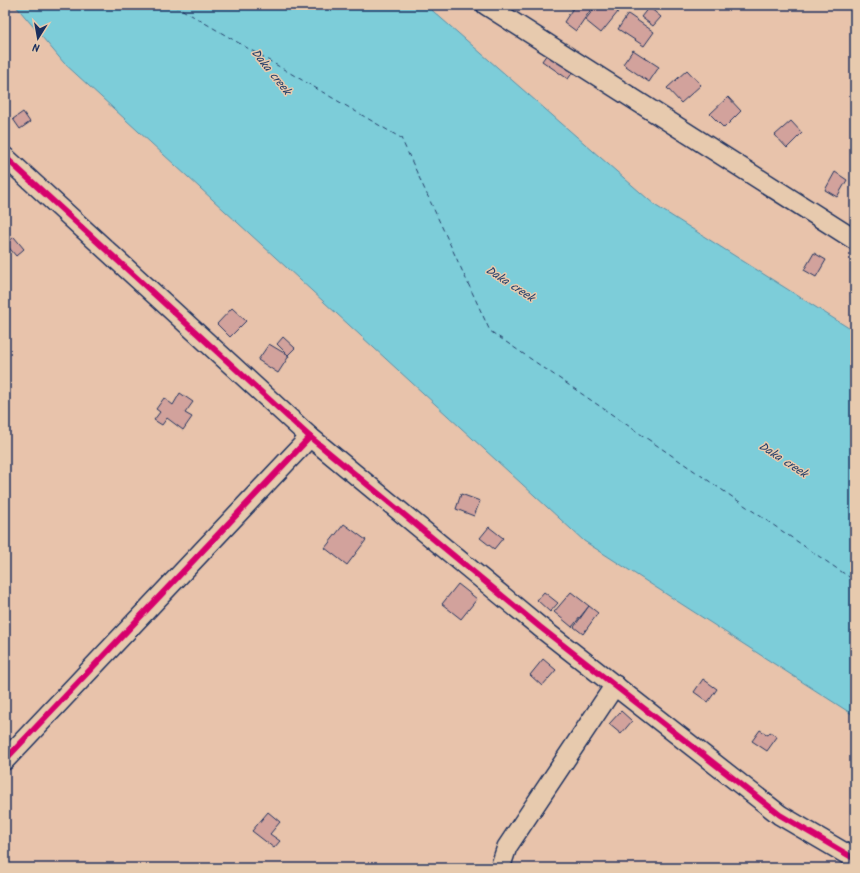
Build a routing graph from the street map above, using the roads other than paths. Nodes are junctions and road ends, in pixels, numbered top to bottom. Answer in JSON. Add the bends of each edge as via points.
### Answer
{"nodes":[{"id":1,"x":486,"y":5,"type":"edge"},
{"id":2,"x":5,"y":158,"type":"edge"},
{"id":3,"x":855,"y":240,"type":"edge"},
{"id":4,"x":310,"y":437,"type":"junction"},
{"id":5,"x":615,"y":685,"type":"junction"},
{"id":6,"x":5,"y":760,"type":"edge"},
{"id":7,"x":855,"y":859,"type":"edge"},
{"id":8,"x":500,"y":868,"type":"edge"}],
"edges":[{"from":1,"to":3,"type":"street"},
{"from":2,"to":4,"type":"street"},
{"from":4,"to":5,"type":"street","via":[[540,627]]},
{"from":4,"to":6,"type":"street"},
{"from":5,"to":7,"type":"street","via":[[780,815]]},
{"from":5,"to":8,"type":"street","via":[[507,846]]}]}
